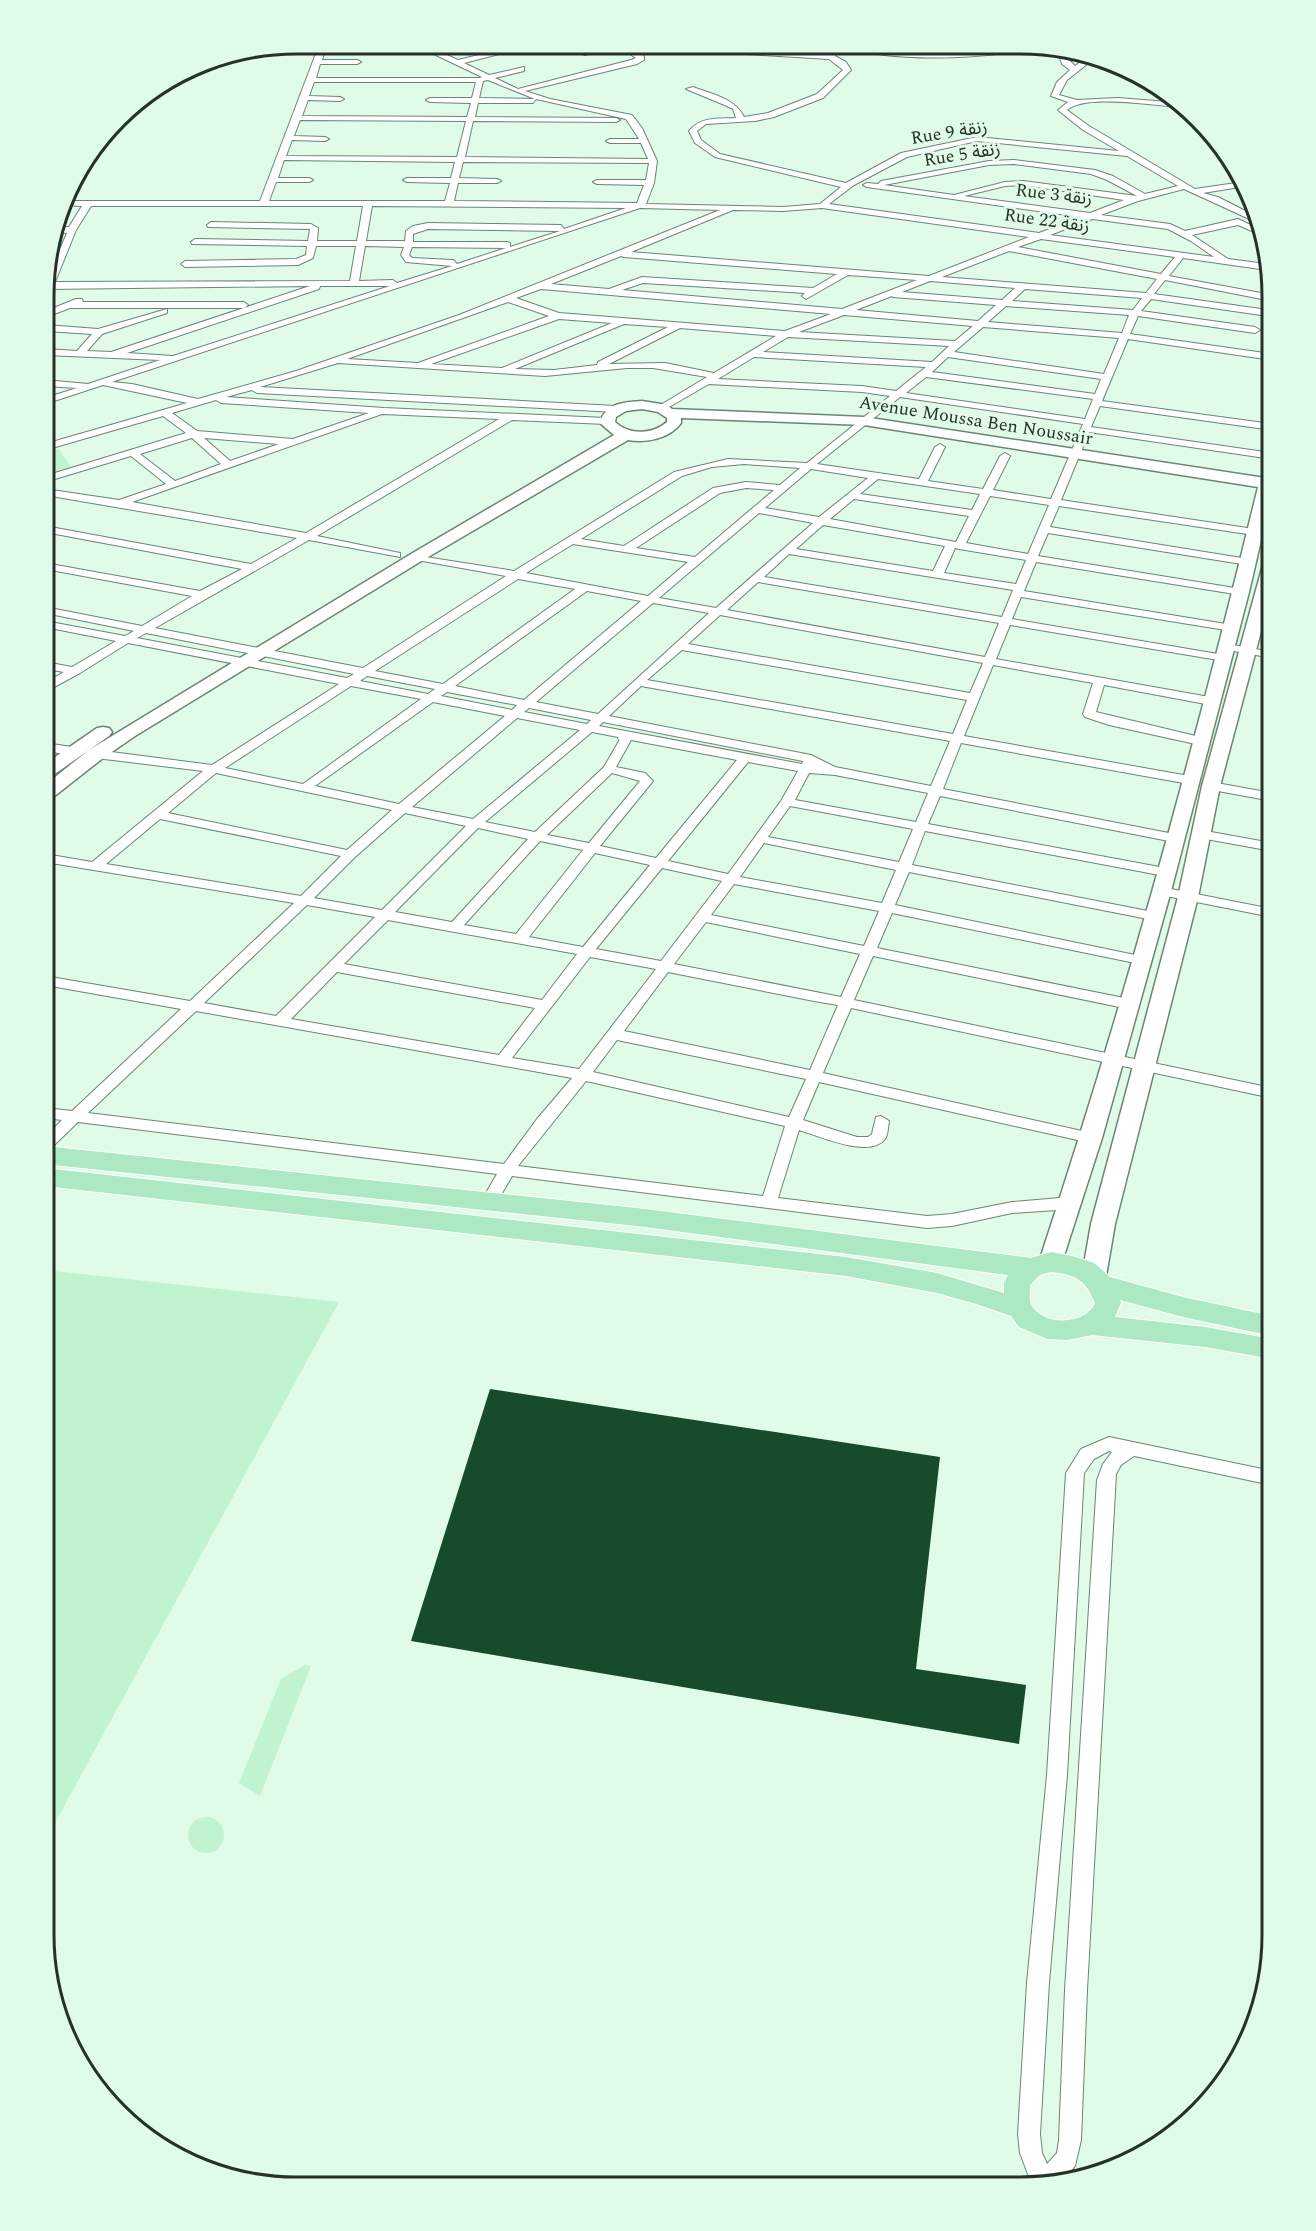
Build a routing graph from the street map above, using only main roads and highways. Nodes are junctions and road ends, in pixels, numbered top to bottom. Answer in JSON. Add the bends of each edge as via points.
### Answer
{"nodes":[{"id":1,"x":54,"y":1156,"type":"edge"},
{"id":2,"x":54,"y":1178,"type":"edge"},
{"id":3,"x":1041,"y":1265,"type":"junction"},
{"id":4,"x":1098,"y":1281,"type":"junction"},
{"id":5,"x":1020,"y":1309,"type":"junction"},
{"id":6,"x":1262,"y":1324,"type":"edge"},
{"id":7,"x":1093,"y":1325,"type":"junction"},
{"id":8,"x":1262,"y":1347,"type":"edge"}],
"edges":[{"from":1,"to":3,"type":"main road","via":[[637,1217]]},
{"from":2,"to":5,"type":"main road","via":[[467,1222],[827,1266],[945,1286]]},
{"from":3,"to":4,"type":"main road","via":[[1074,1266]]},
{"from":3,"to":5,"type":"main road","via":[[1017,1282]]},
{"from":4,"to":6,"type":"main road","via":[[1183,1307]]},
{"from":4,"to":7,"type":"main road","via":[[1106,1294],[1105,1311]]},
{"from":5,"to":7,"type":"main road","via":[[1037,1324],[1060,1331]]},
{"from":7,"to":8,"type":"main road"}]}
